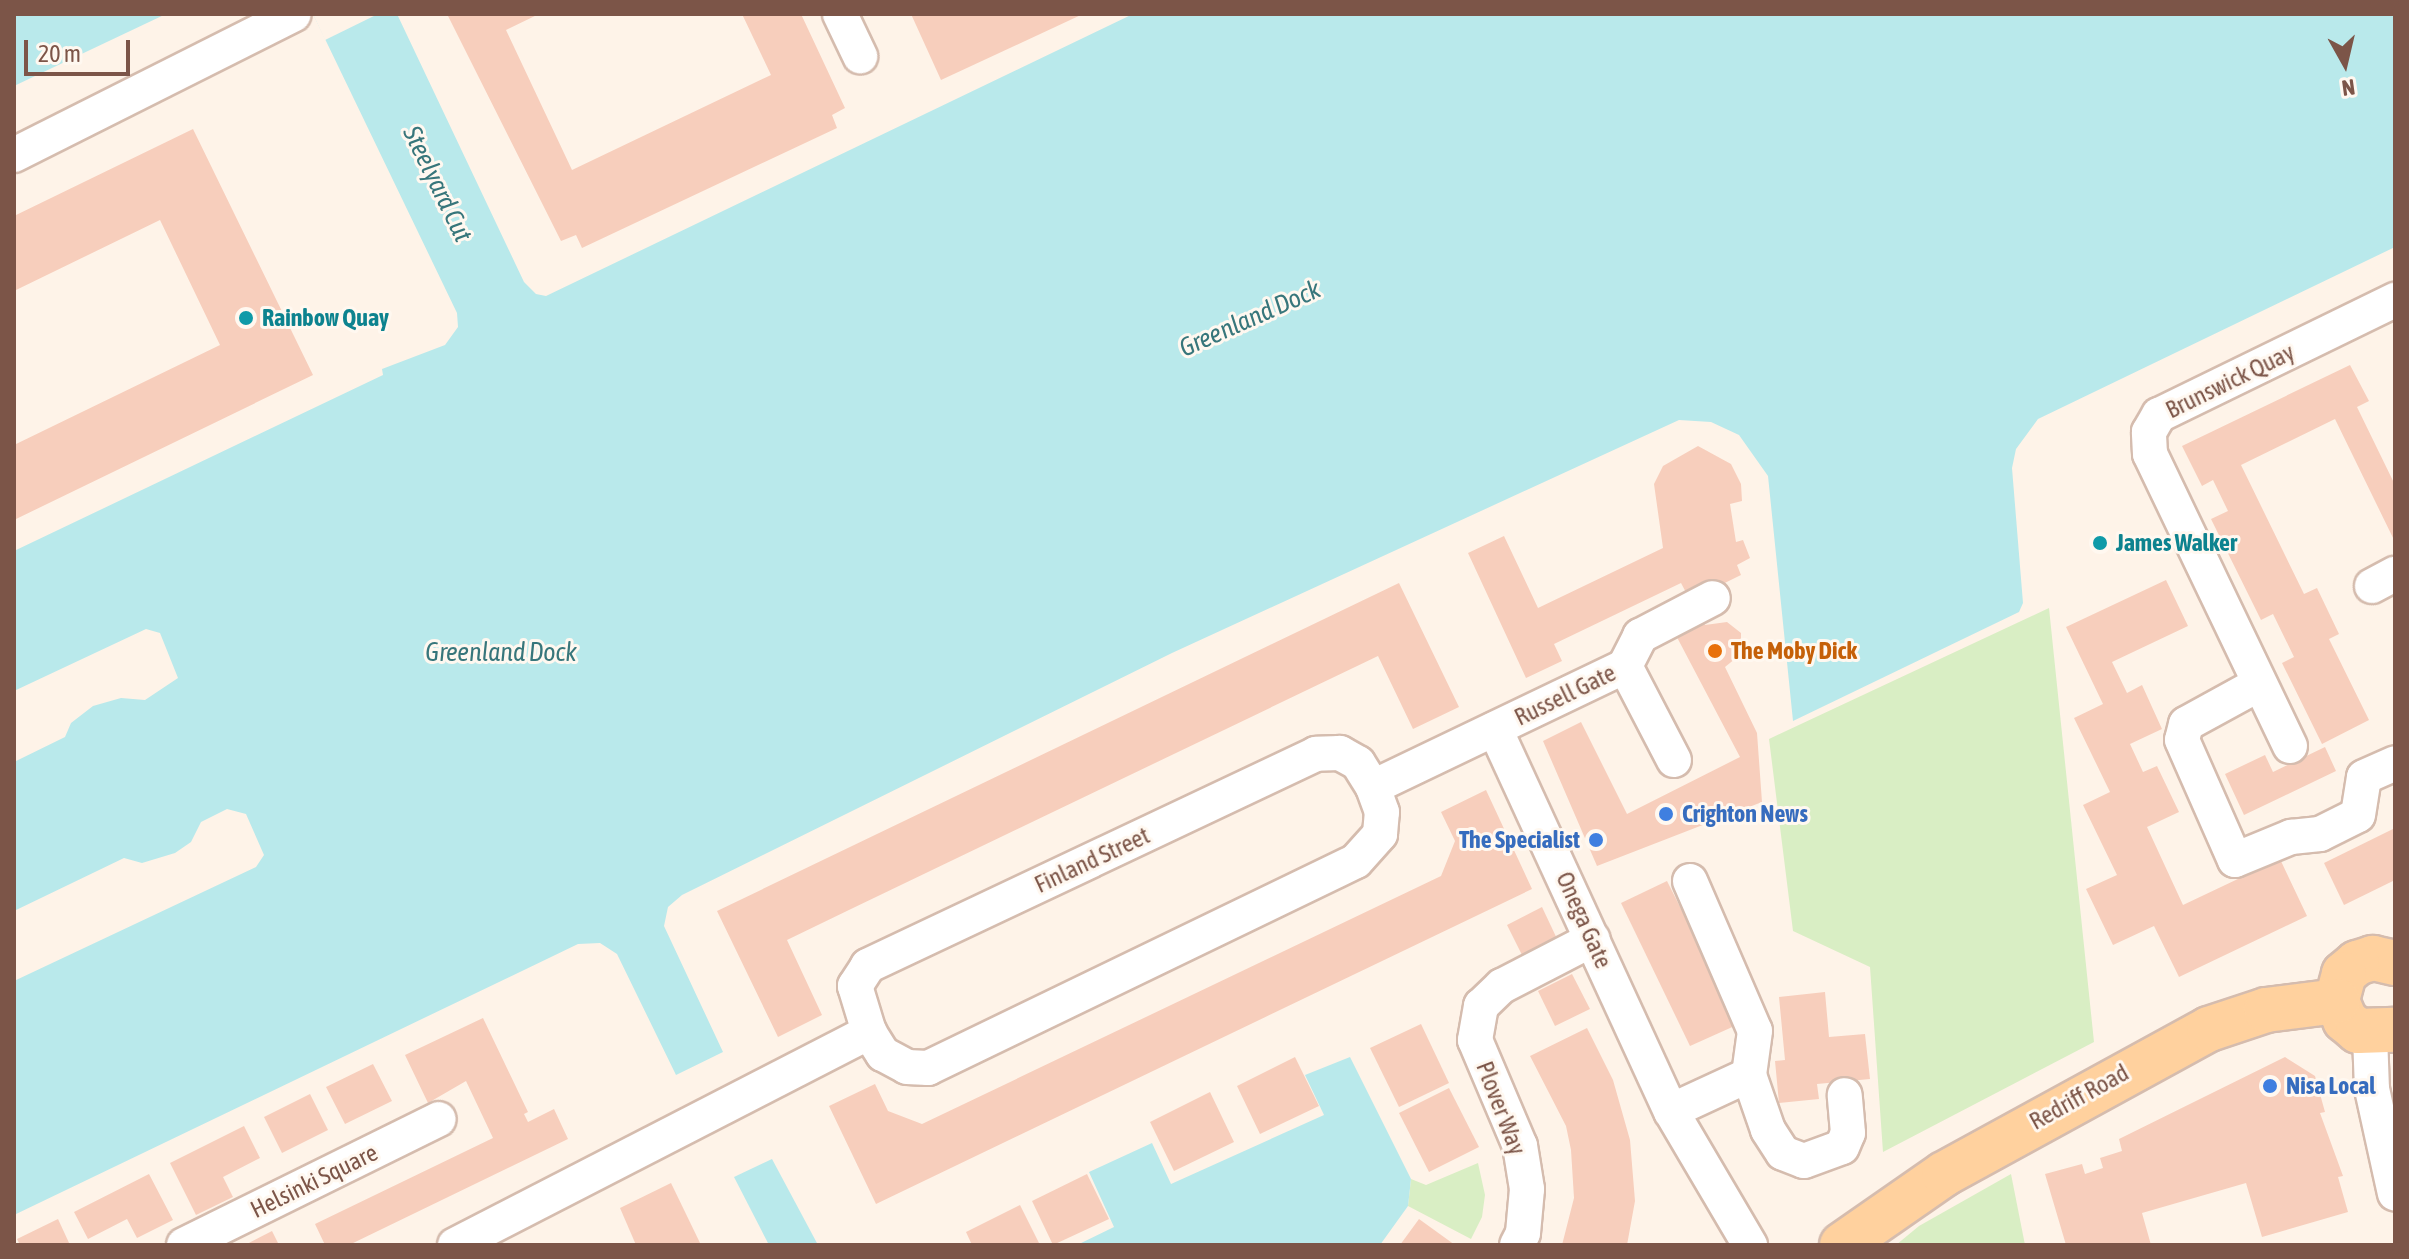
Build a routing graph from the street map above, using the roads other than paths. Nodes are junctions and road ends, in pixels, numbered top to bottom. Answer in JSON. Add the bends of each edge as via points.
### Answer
{"nodes":[{"id":1,"x":294,"y":14,"type":"edge"},
{"id":2,"x":840,"y":14,"type":"edge"},
{"id":3,"x":860,"y":56,"type":"dead end"},
{"id":4,"x":14,"y":155,"type":"edge"},
{"id":5,"x":2395,"y":300,"type":"edge"},
{"id":6,"x":1713,"y":598,"type":"dead end"},
{"id":7,"x":1625,"y":666,"type":"junction"},
{"id":8,"x":2259,"y":684,"type":"junction"},
{"id":9,"x":1495,"y":729,"type":"junction"},
{"id":10,"x":2290,"y":746,"type":"dead end"},
{"id":11,"x":1674,"y":760,"type":"dead end"},
{"id":12,"x":2395,"y":763,"type":"edge"},
{"id":13,"x":1373,"y":787,"type":"junction"},
{"id":14,"x":1690,"y":881,"type":"dead end"},
{"id":15,"x":1593,"y":939,"type":"junction"},
{"id":16,"x":2395,"y":963,"type":"edge"},
{"id":17,"x":2337,"y":1001,"type":"junction"},
{"id":18,"x":869,"y":1032,"type":"junction"},
{"id":19,"x":2382,"y":1032,"type":"edge"},
{"id":20,"x":1749,"y":1075,"type":"junction"},
{"id":21,"x":1845,"y":1095,"type":"dead end"},
{"id":22,"x":1671,"y":1111,"type":"junction"},
{"id":23,"x":439,"y":1119,"type":"dead end"},
{"id":24,"x":2395,"y":1194,"type":"edge"},
{"id":25,"x":497,"y":1236,"type":"edge"},
{"id":26,"x":187,"y":1244,"type":"edge"},
{"id":27,"x":455,"y":1245,"type":"edge"},
{"id":28,"x":1517,"y":1245,"type":"edge"},
{"id":29,"x":1750,"y":1245,"type":"edge"},
{"id":30,"x":1842,"y":1245,"type":"edge"}],
"edges":[{"from":1,"to":4,"type":"street"},
{"from":2,"to":3,"type":"street"},
{"from":5,"to":8,"type":"street","name":"Brunswick Quay","via":[[2159,415],[2149,432],[2150,454]]},
{"from":6,"to":7,"type":"street","via":[[1640,636]]},
{"from":7,"to":9,"type":"street","name":"Russell Gate"},
{"from":7,"to":11,"type":"street","name":"Russell Gate"},
{"from":8,"to":10,"type":"street","name":"Brunswick Quay"},
{"from":8,"to":12,"type":"street","via":[[2186,724],[2182,740],[2235,860],[2291,837],[2320,834],[2358,815],[2364,777]]},
{"from":9,"to":13,"type":"street"},
{"from":9,"to":15,"type":"street","name":"Onega Gate"},
{"from":13,"to":18,"type":"street","name":"Finland Street","via":[[1382,812],[1380,834],[1356,861],[928,1068],[907,1067],[883,1054]]},
{"from":13,"to":18,"type":"street","name":"Finland Street","via":[[1358,763],[1340,753],[1316,754],[868,966],[855,986]]},
{"from":14,"to":20,"type":"street","via":[[1755,1031]]},
{"from":15,"to":22,"type":"street","name":"Onega Gate"},
{"from":15,"to":28,"type":"street","name":"Plover Way","via":[[1502,986],[1481,1006],[1475,1040],[1520,1146],[1527,1189]]},
{"from":16,"to":17,"type":"main road","via":[[2373,958],[2357,963],[2344,974]]},
{"from":17,"to":19,"type":"main road","via":[[2345,1020]]},
{"from":17,"to":30,"type":"main road","name":"Redriff Road","via":[[2266,1010],[2209,1029],[1957,1166]]},
{"from":18,"to":25,"type":"street","via":[[696,1121]]},
{"from":19,"to":24,"type":"street","via":[[2372,1089]]},
{"from":20,"to":21,"type":"street","via":[[1768,1130],[1783,1153],[1804,1161],[1842,1147],[1848,1133]]},
{"from":20,"to":22,"type":"street"},
{"from":22,"to":29,"type":"street","name":"Onega Gate"},
{"from":23,"to":26,"type":"street","name":"Helsinki Square"},
{"from":25,"to":27,"type":"street"}]}
